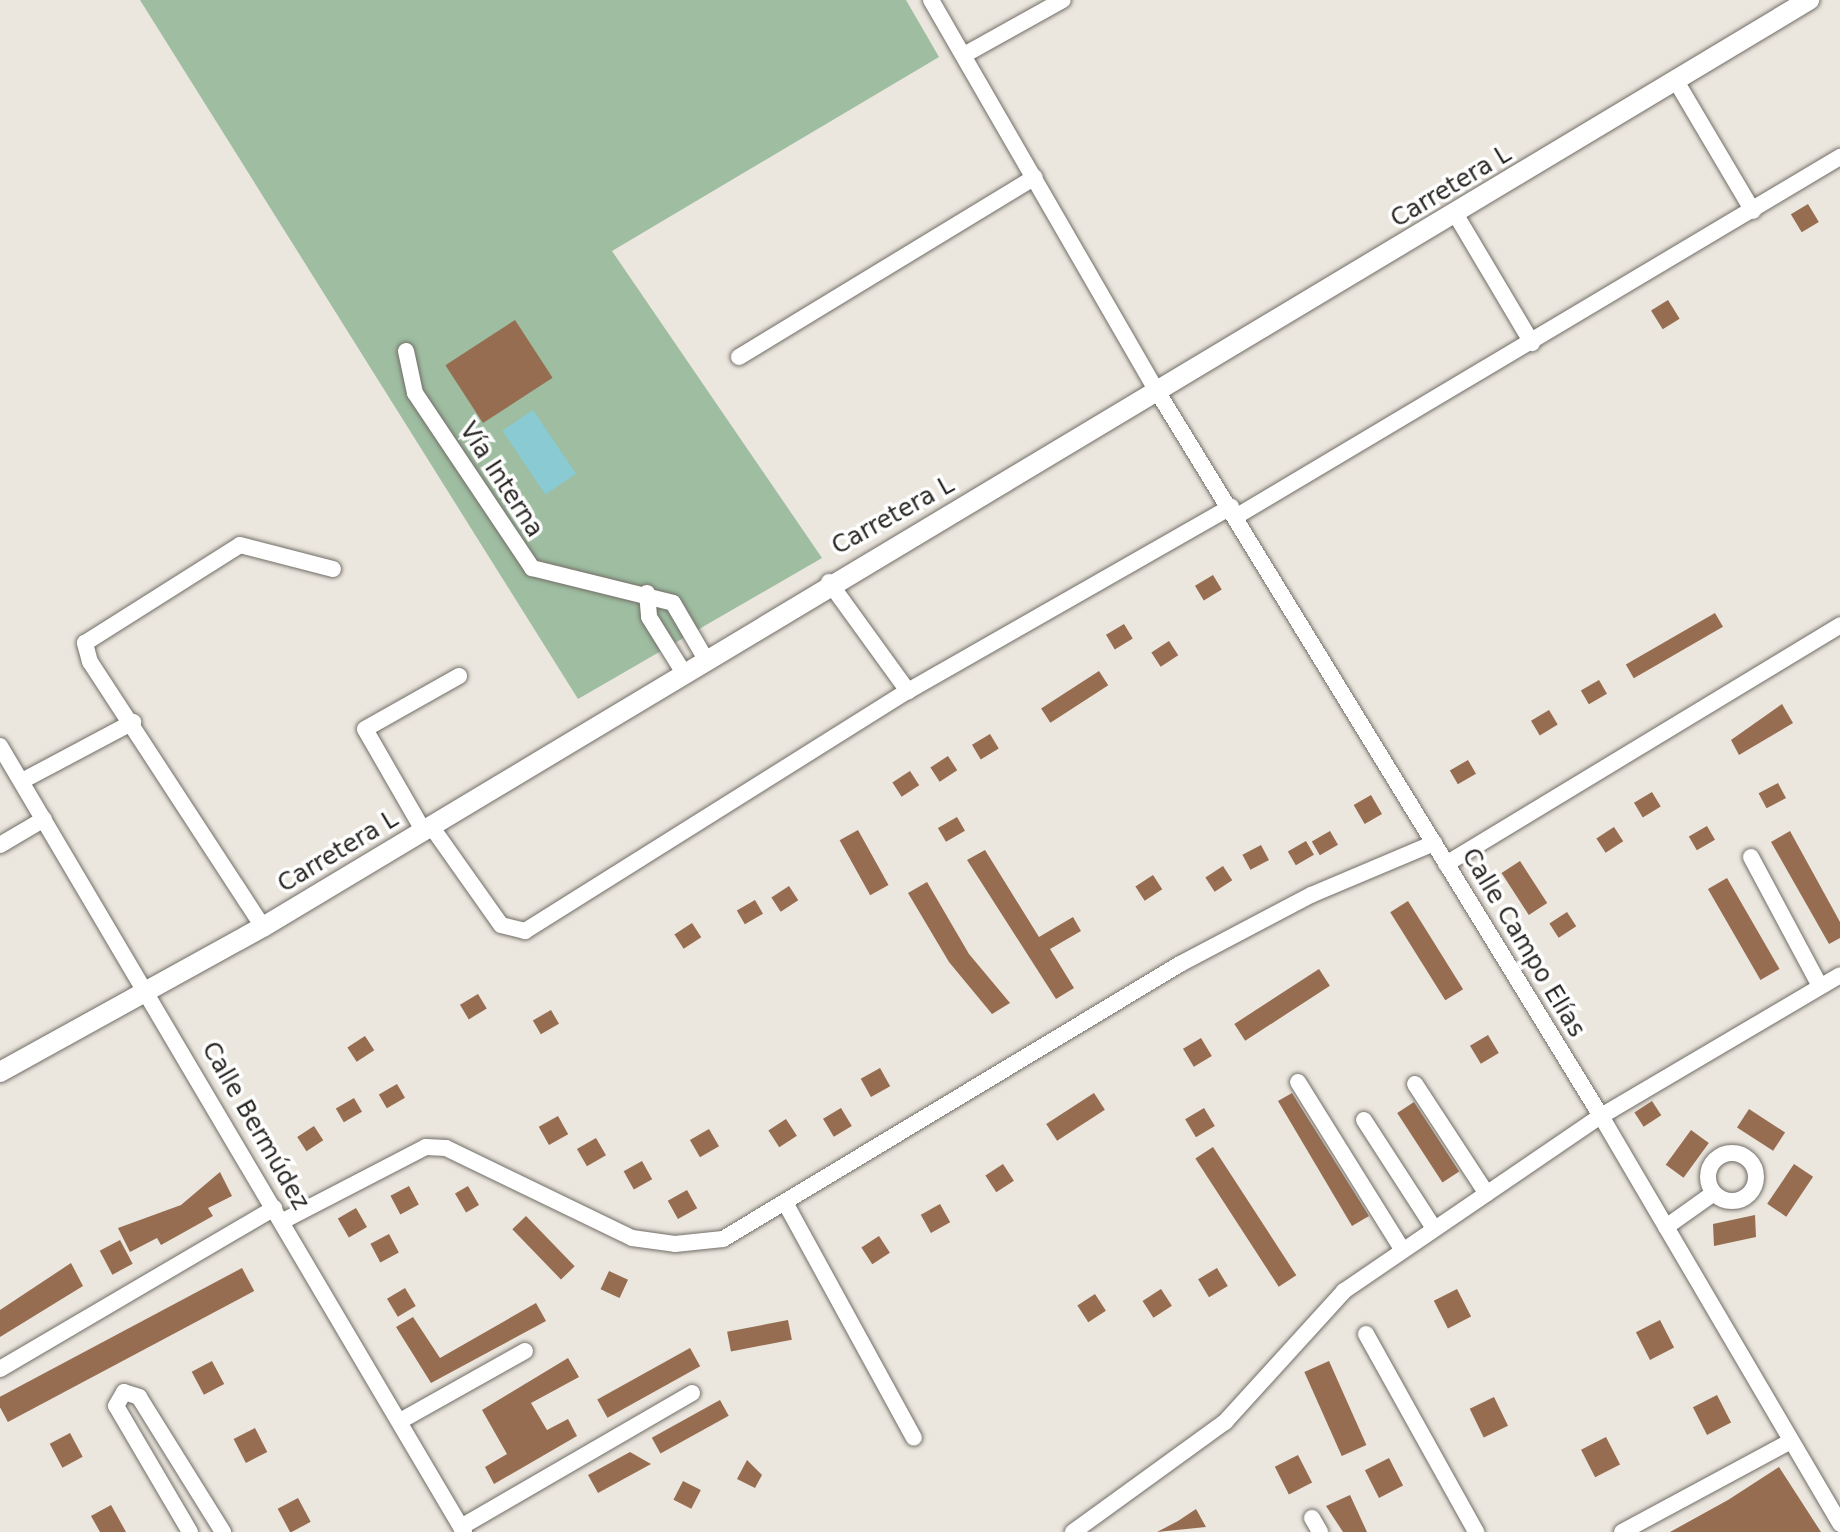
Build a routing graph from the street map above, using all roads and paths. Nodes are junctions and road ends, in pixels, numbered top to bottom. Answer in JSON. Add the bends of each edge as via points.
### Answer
{"nodes":[{"id":1,"x":931,"y":0,"type":"edge"},
{"id":2,"x":1809,"y":0,"type":"edge"},
{"id":3,"x":1055,"y":2,"type":"edge"},
{"id":4,"x":964,"y":55,"type":"junction"},
{"id":5,"x":1676,"y":81,"type":"junction"},
{"id":6,"x":1840,"y":157,"type":"edge"},
{"id":7,"x":1035,"y":177,"type":"junction"},
{"id":8,"x":1753,"y":211,"type":"junction"},
{"id":9,"x":1456,"y":215,"type":"junction"},
{"id":10,"x":1532,"y":343,"type":"junction"},
{"id":11,"x":406,"y":351,"type":"dead end"},
{"id":12,"x":739,"y":357,"type":"dead end"},
{"id":13,"x":1157,"y":391,"type":"junction"},
{"id":14,"x":1234,"y":512,"type":"junction"},
{"id":15,"x":333,"y":569,"type":"dead end"},
{"id":16,"x":829,"y":582,"type":"junction"},
{"id":17,"x":647,"y":593,"type":"junction"},
{"id":18,"x":1840,"y":625,"type":"edge"},
{"id":19,"x":704,"y":656,"type":"junction"},
{"id":20,"x":682,"y":670,"type":"junction"},
{"id":21,"x":459,"y":676,"type":"dead end"},
{"id":22,"x":908,"y":691,"type":"junction"},
{"id":23,"x":133,"y":722,"type":"junction"},
{"id":24,"x":0,"y":746,"type":"edge"},
{"id":25,"x":22,"y":781,"type":"junction"},
{"id":26,"x":44,"y":819,"type":"junction"},
{"id":27,"x":427,"y":828,"type":"junction"},
{"id":28,"x":1434,"y":843,"type":"junction"},
{"id":29,"x":0,"y":845,"type":"edge"},
{"id":30,"x":1751,"y":857,"type":"dead end"},
{"id":31,"x":1446,"y":864,"type":"junction"},
{"id":32,"x":263,"y":927,"type":"junction"},
{"id":33,"x":1840,"y":975,"type":"edge"},
{"id":34,"x":1820,"y":986,"type":"junction"},
{"id":35,"x":148,"y":992,"type":"junction"},
{"id":36,"x":0,"y":1072,"type":"edge"},
{"id":37,"x":1298,"y":1082,"type":"dead end"},
{"id":38,"x":1415,"y":1084,"type":"dead end"},
{"id":39,"x":1601,"y":1116,"type":"junction"},
{"id":40,"x":1364,"y":1120,"type":"dead end"},
{"id":41,"x":1487,"y":1194,"type":"junction"},
{"id":42,"x":1711,"y":1195,"type":"dead end"},
{"id":43,"x":787,"y":1206,"type":"junction"},
{"id":44,"x":279,"y":1215,"type":"junction"},
{"id":45,"x":1666,"y":1227,"type":"junction"},
{"id":46,"x":1434,"y":1228,"type":"junction"},
{"id":47,"x":1402,"y":1249,"type":"junction"},
{"id":48,"x":1366,"y":1334,"type":"dead end"},
{"id":49,"x":525,"y":1351,"type":"dead end"},
{"id":50,"x":0,"y":1369,"type":"edge"},
{"id":51,"x":692,"y":1393,"type":"dead end"},
{"id":52,"x":402,"y":1420,"type":"junction"},
{"id":53,"x":159,"y":1434,"type":"junction"},
{"id":54,"x":914,"y":1438,"type":"dead end"},
{"id":55,"x":1791,"y":1441,"type":"junction"},
{"id":56,"x":140,"y":1447,"type":"junction"},
{"id":57,"x":1840,"y":1524,"type":"edge"},
{"id":58,"x":463,"y":1530,"type":"edge"},
{"id":59,"x":190,"y":1532,"type":"edge"},
{"id":60,"x":223,"y":1532,"type":"edge"},
{"id":61,"x":1073,"y":1532,"type":"edge"},
{"id":62,"x":1476,"y":1532,"type":"edge"},
{"id":63,"x":1622,"y":1532,"type":"edge"}],
"edges":[{"from":1,"to":4,"type":"street","name":"Calle Campo Elías"},
{"from":2,"to":5,"type":"street","name":"Carretera L"},
{"from":3,"to":4,"type":"street"},
{"from":4,"to":7,"type":"street","name":"Calle Campo Elías"},
{"from":5,"to":8,"type":"street"},
{"from":5,"to":9,"type":"street","name":"Carretera L"},
{"from":6,"to":8,"type":"street"},
{"from":7,"to":12,"type":"street"},
{"from":7,"to":13,"type":"street","name":"Calle Campo Elías"},
{"from":8,"to":10,"type":"street"},
{"from":9,"to":10,"type":"street"},
{"from":9,"to":13,"type":"street","name":"Carretera L"},
{"from":10,"to":14,"type":"street"},
{"from":11,"to":17,"type":"street","name":"Vía Interna","via":[[415,393],[532,568],[591,588]]},
{"from":13,"to":14,"type":"street","name":"Calle Campo Elías"},
{"from":13,"to":16,"type":"street","name":"Carretera L"},
{"from":14,"to":22,"type":"street"},
{"from":14,"to":28,"type":"street","name":"Calle Campo Elías"},
{"from":15,"to":23,"type":"street","via":[[240,545],[93,632],[85,643],[90,662]]},
{"from":16,"to":19,"type":"street","name":"Carretera L"},
{"from":16,"to":22,"type":"street"},
{"from":17,"to":19,"type":"street","via":[[673,603]]},
{"from":17,"to":20,"type":"street","via":[[649,617]]},
{"from":18,"to":31,"type":"street"},
{"from":19,"to":20,"type":"street","name":"Carretera L"},
{"from":20,"to":27,"type":"street","name":"Carretera L"},
{"from":21,"to":27,"type":"street","via":[[365,729]]},
{"from":22,"to":27,"type":"street","via":[[525,931],[501,925]]},
{"from":23,"to":25,"type":"street"},
{"from":23,"to":32,"type":"street"},
{"from":24,"to":25,"type":"street","name":"Calle Bermúdez"},
{"from":25,"to":26,"type":"street","name":"Calle Bermúdez"},
{"from":26,"to":29,"type":"street"},
{"from":26,"to":35,"type":"street","name":"Calle Bermúdez"},
{"from":27,"to":32,"type":"street","name":"Carretera L"},
{"from":28,"to":31,"type":"street","name":"Calle Campo Elías"},
{"from":28,"to":43,"type":"street","via":[[1311,895],[1180,964]]},
{"from":30,"to":34,"type":"street"},
{"from":31,"to":39,"type":"street","name":"Calle Campo Elías"},
{"from":32,"to":35,"type":"street","name":"Carretera L"},
{"from":33,"to":34,"type":"street"},
{"from":34,"to":39,"type":"street"},
{"from":35,"to":36,"type":"street","name":"Carretera L"},
{"from":35,"to":44,"type":"street","name":"Calle Bermúdez"},
{"from":37,"to":47,"type":"street"},
{"from":38,"to":41,"type":"street"},
{"from":39,"to":41,"type":"street"},
{"from":39,"to":45,"type":"street","name":"Calle Campo Elías"},
{"from":40,"to":46,"type":"street"},
{"from":41,"to":46,"type":"street"},
{"from":42,"to":45,"type":"street"},
{"from":43,"to":44,"type":"street","via":[[723,1239],[654,1242],[446,1148],[426,1147]]},
{"from":43,"to":54,"type":"street"},
{"from":44,"to":50,"type":"street"},
{"from":44,"to":52,"type":"street","name":"Calle Bermúdez"},
{"from":45,"to":55,"type":"street","name":"Calle Campo Elías"},
{"from":46,"to":47,"type":"street"},
{"from":47,"to":61,"type":"street","via":[[1344,1291],[1225,1422]]},
{"from":48,"to":62,"type":"street"},
{"from":49,"to":52,"type":"street"},
{"from":51,"to":58,"type":"street"},
{"from":52,"to":58,"type":"street","name":"Calle Bermúdez"},
{"from":53,"to":56,"type":"street"},
{"from":53,"to":56,"type":"street","via":[[139,1397],[124,1392],[116,1406]]},
{"from":53,"to":60,"type":"street"},
{"from":55,"to":57,"type":"street","name":"Calle Campo Elías"},
{"from":55,"to":63,"type":"street"},
{"from":56,"to":59,"type":"street"}]}
